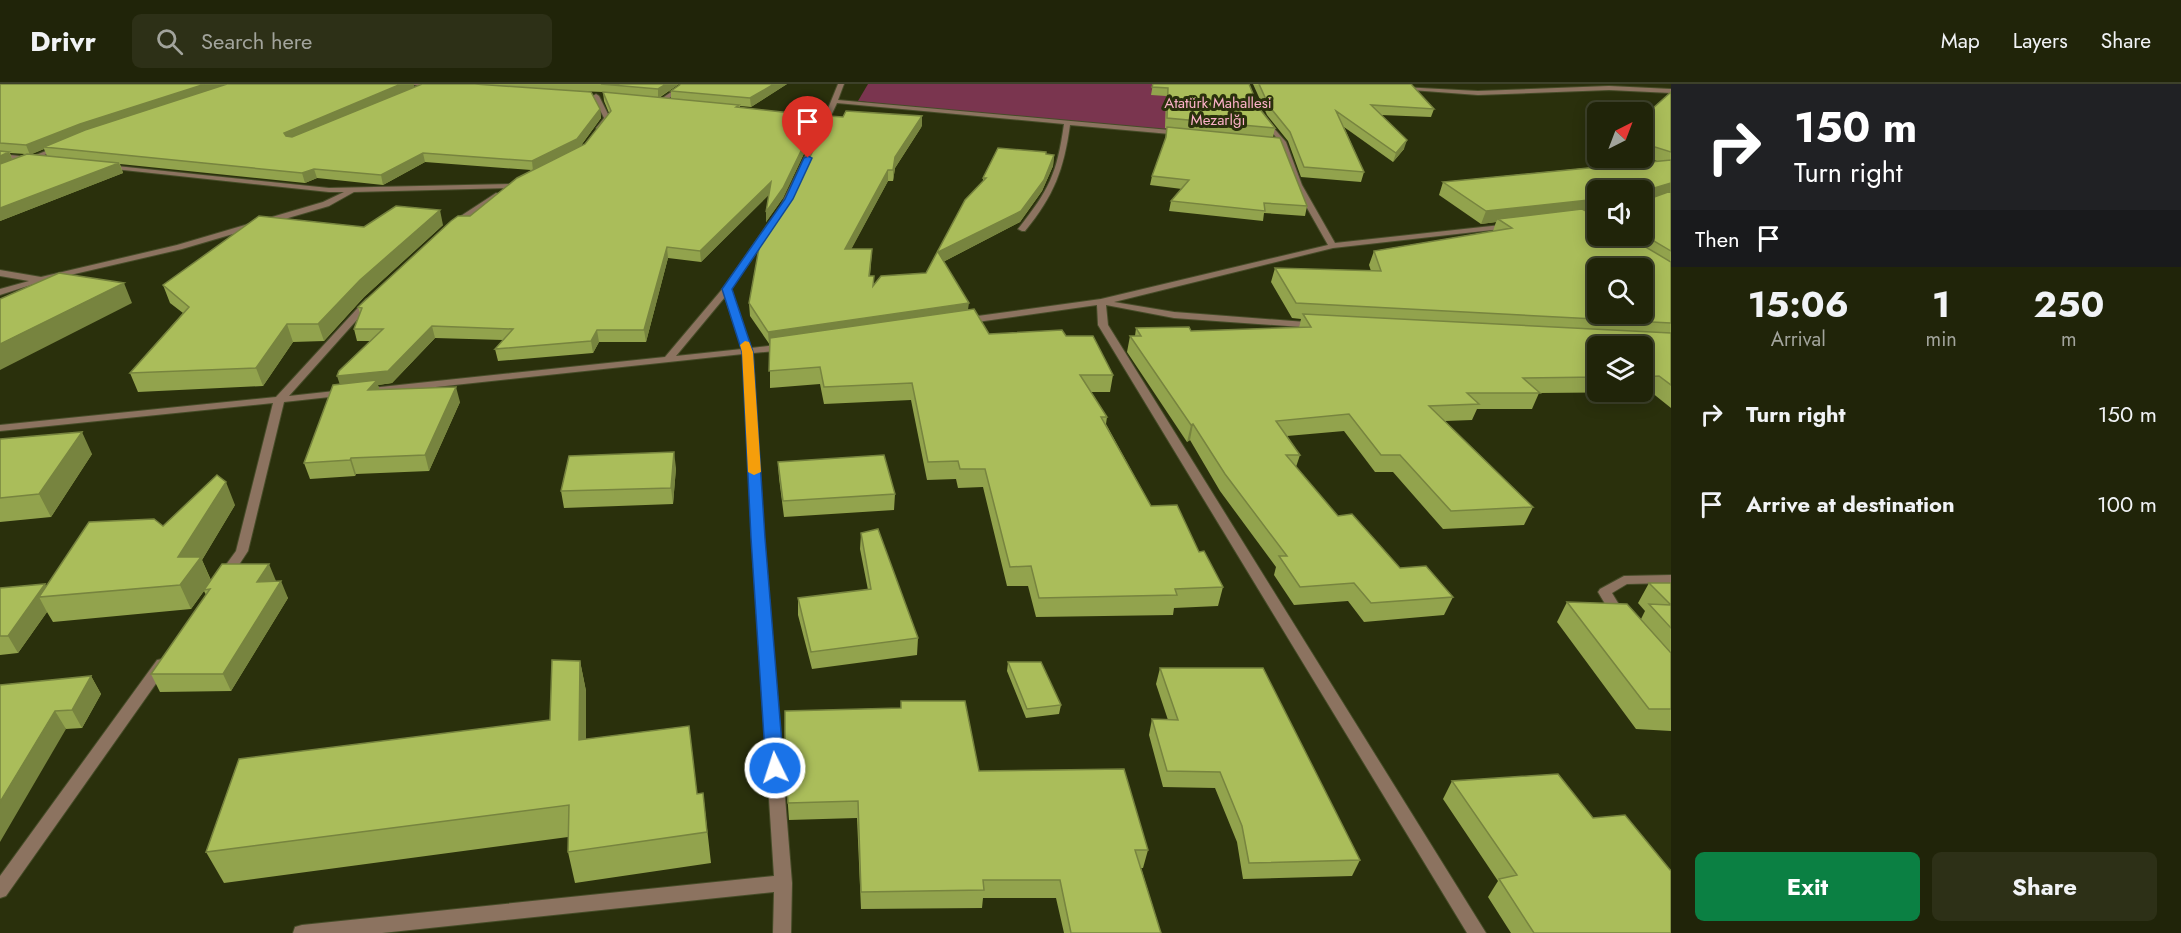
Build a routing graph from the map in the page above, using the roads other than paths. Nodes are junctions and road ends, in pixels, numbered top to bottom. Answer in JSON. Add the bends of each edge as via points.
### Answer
{"nodes":[{"id":1,"x":410,"y":84,"type":"edge"},
{"id":2,"x":687,"y":84,"type":"edge"},
{"id":3,"x":841,"y":84,"type":"edge"},
{"id":4,"x":430,"y":86,"type":"junction"},
{"id":5,"x":442,"y":86,"type":"edge"},
{"id":6,"x":1418,"y":87,"type":"edge"},
{"id":7,"x":1396,"y":89,"type":"edge"},
{"id":8,"x":1671,"y":91,"type":"edge"},
{"id":9,"x":410,"y":94,"type":"edge"},
{"id":10,"x":585,"y":95,"type":"edge"},
{"id":11,"x":596,"y":96,"type":"junction"},
{"id":12,"x":607,"y":97,"type":"edge"},
{"id":13,"x":835,"y":100,"type":"junction"},
{"id":14,"x":650,"y":101,"type":"edge"},
{"id":15,"x":660,"y":102,"type":"junction"},
{"id":16,"x":671,"y":103,"type":"edge"},
{"id":17,"x":793,"y":115,"type":"edge"},
{"id":18,"x":1262,"y":116,"type":"edge"},
{"id":19,"x":827,"y":118,"type":"junction"},
{"id":20,"x":1067,"y":123,"type":"junction"},
{"id":21,"x":1187,"y":133,"type":"edge"},
{"id":22,"x":594,"y":135,"type":"edge"},
{"id":23,"x":1272,"y":141,"type":"edge"},
{"id":24,"x":1283,"y":142,"type":"junction"},
{"id":25,"x":64,"y":145,"type":"edge"},
{"id":26,"x":0,"y":156,"type":"edge"},
{"id":27,"x":32,"y":159,"type":"junction"},
{"id":28,"x":55,"y":161,"type":"edge"},
{"id":29,"x":101,"y":166,"type":"edge"},
{"id":30,"x":0,"y":172,"type":"edge"},
{"id":31,"x":355,"y":189,"type":"junction"},
{"id":32,"x":1520,"y":225,"type":"edge"},
{"id":33,"x":1022,"y":229,"type":"edge"},
{"id":34,"x":441,"y":235,"type":"edge"},
{"id":35,"x":1333,"y":246,"type":"junction"},
{"id":36,"x":0,"y":273,"type":"edge"},
{"id":37,"x":41,"y":280,"type":"junction"},
{"id":38,"x":727,"y":289,"type":"junction"},
{"id":39,"x":0,"y":292,"type":"edge"},
{"id":40,"x":377,"y":294,"type":"edge"},
{"id":41,"x":1101,"y":302,"type":"junction"},
{"id":42,"x":954,"y":322,"type":"edge"},
{"id":43,"x":1330,"y":326,"type":"edge"},
{"id":44,"x":794,"y":346,"type":"edge"},
{"id":45,"x":748,"y":352,"type":"junction"},
{"id":46,"x":669,"y":359,"type":"junction"},
{"id":47,"x":361,"y":392,"type":"edge"},
{"id":48,"x":350,"y":393,"type":"edge"},
{"id":49,"x":279,"y":400,"type":"junction"},
{"id":50,"x":0,"y":428,"type":"edge"},
{"id":51,"x":1671,"y":579,"type":"edge"},
{"id":52,"x":215,"y":590,"type":"edge"},
{"id":53,"x":1632,"y":630,"type":"edge"},
{"id":54,"x":166,"y":658,"type":"edge"},
{"id":55,"x":783,"y":884,"type":"junction"},
{"id":56,"x":0,"y":890,"type":"edge"},
{"id":57,"x":302,"y":933,"type":"edge"},
{"id":58,"x":782,"y":933,"type":"edge"},
{"id":59,"x":1477,"y":933,"type":"edge"}],
"edges":[{"from":1,"to":4,"type":"street"},
{"from":2,"to":15,"type":"street"},
{"from":3,"to":13,"type":"street"},
{"from":4,"to":5,"type":"street"},
{"from":4,"to":9,"type":"street"},
{"from":6,"to":7,"type":"street"},
{"from":6,"to":8,"type":"street","via":[[1478,93],[1609,88]]},
{"from":10,"to":11,"type":"street"},
{"from":11,"to":12,"type":"street"},
{"from":11,"to":22,"type":"street","via":[[607,118]]},
{"from":13,"to":19,"type":"street"},
{"from":13,"to":20,"type":"street"},
{"from":14,"to":15,"type":"street"},
{"from":15,"to":16,"type":"street"},
{"from":17,"to":19,"type":"street"},
{"from":18,"to":24,"type":"street"},
{"from":19,"to":38,"type":"street","via":[[789,199]]},
{"from":20,"to":21,"type":"street"},
{"from":20,"to":33,"type":"street","via":[[1063,157],[1054,183],[1042,207]]},
{"from":23,"to":24,"type":"street"},
{"from":24,"to":35,"type":"street","via":[[1298,185]]},
{"from":25,"to":27,"type":"street"},
{"from":26,"to":27,"type":"street"},
{"from":27,"to":28,"type":"street"},
{"from":27,"to":30,"type":"street"},
{"from":29,"to":31,"type":"street","via":[[318,189]]},
{"from":31,"to":34,"type":"street","via":[[517,184]]},
{"from":31,"to":37,"type":"street","via":[[326,204],[179,247]]},
{"from":32,"to":35,"type":"street"},
{"from":35,"to":41,"type":"street"},
{"from":36,"to":37,"type":"street"},
{"from":37,"to":39,"type":"street"},
{"from":38,"to":45,"type":"street"},
{"from":38,"to":46,"type":"street"},
{"from":40,"to":49,"type":"street"},
{"from":41,"to":42,"type":"street"},
{"from":41,"to":43,"type":"street","via":[[1174,315]]},
{"from":41,"to":59,"type":"street","via":[[1103,325]]},
{"from":44,"to":45,"type":"street"},
{"from":45,"to":46,"type":"street"},
{"from":45,"to":55,"type":"street"},
{"from":46,"to":47,"type":"street"},
{"from":48,"to":49,"type":"street"},
{"from":49,"to":50,"type":"street"},
{"from":49,"to":52,"type":"street","via":[[243,551]]},
{"from":51,"to":53,"type":"street","via":[[1624,580],[1605,592]]},
{"from":54,"to":56,"type":"street"},
{"from":55,"to":57,"type":"street"},
{"from":55,"to":58,"type":"street"}]}
